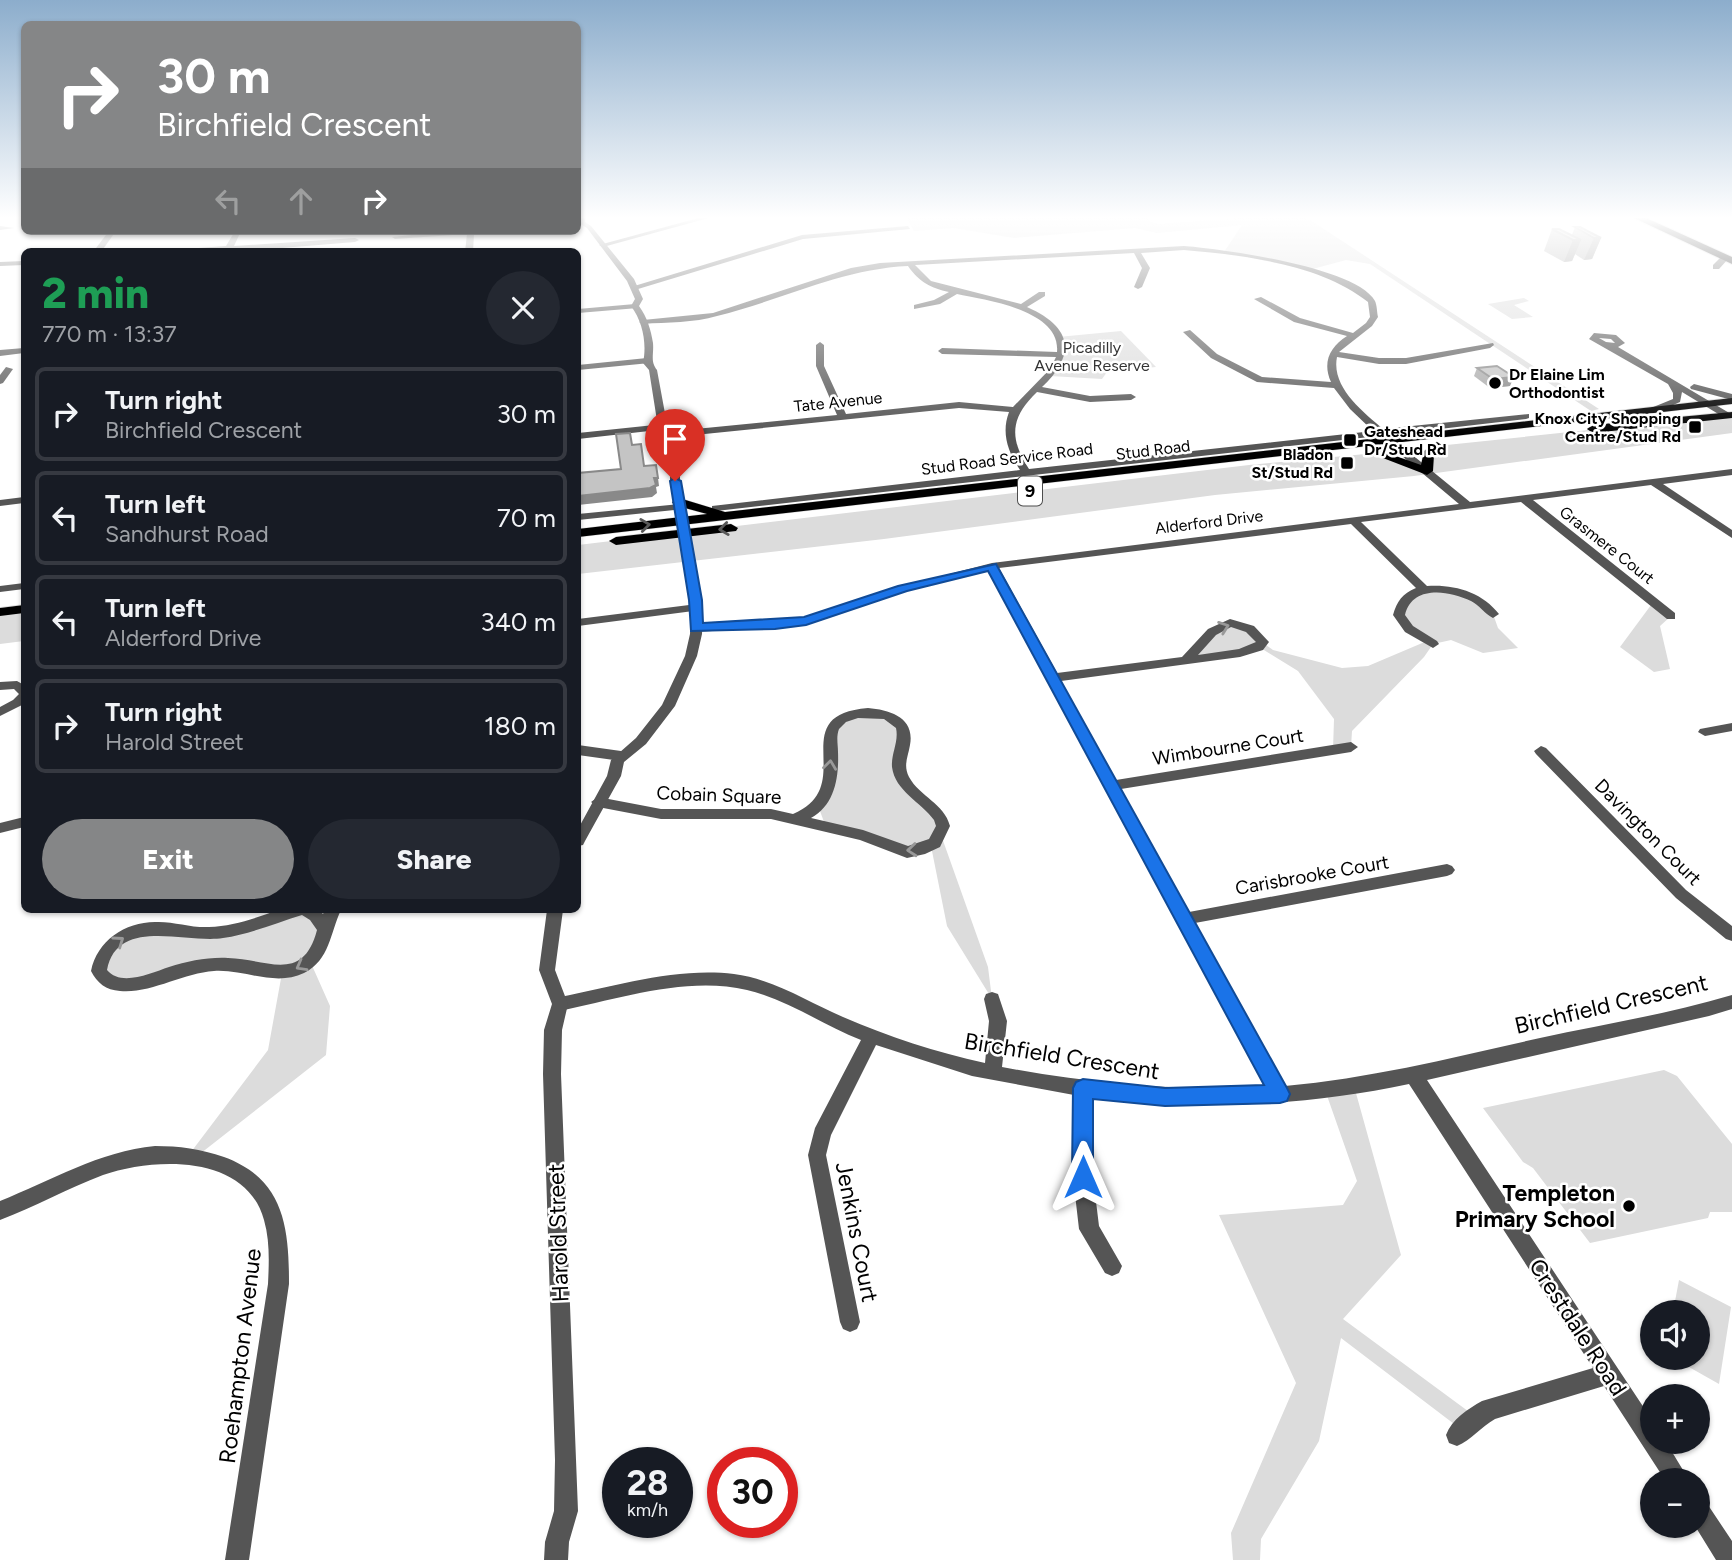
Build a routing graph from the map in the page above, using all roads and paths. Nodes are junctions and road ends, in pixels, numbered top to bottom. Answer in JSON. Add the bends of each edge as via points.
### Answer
{"nodes":[{"id":1,"x":636,"y":290,"type":"edge"},
{"id":2,"x":794,"y":290,"type":"edge"},
{"id":3,"x":950,"y":290,"type":"edge"},
{"id":4,"x":1357,"y":290,"type":"edge"},
{"id":5,"x":956,"y":292,"type":"junction"},
{"id":6,"x":1042,"y":294,"type":"dead end"},
{"id":7,"x":1258,"y":299,"type":"dead end"},
{"id":8,"x":635,"y":306,"type":"junction"},
{"id":9,"x":916,"y":307,"type":"dead end"},
{"id":10,"x":1022,"y":307,"type":"junction"},
{"id":11,"x":581,"y":311,"type":"edge"},
{"id":12,"x":643,"y":322,"type":"junction"},
{"id":13,"x":1186,"y":332,"type":"dead end"},
{"id":14,"x":1352,"y":335,"type":"junction"},
{"id":15,"x":1621,"y":343,"type":"junction"},
{"id":16,"x":820,"y":345,"type":"dead end"},
{"id":17,"x":1490,"y":345,"type":"dead end"},
{"id":18,"x":1609,"y":345,"type":"junction"},
{"id":19,"x":21,"y":350,"type":"edge"},
{"id":20,"x":942,"y":351,"type":"dead end"},
{"id":21,"x":0,"y":354,"type":"edge"},
{"id":22,"x":1334,"y":354,"type":"junction"},
{"id":23,"x":1061,"y":355,"type":"junction"},
{"id":24,"x":647,"y":361,"type":"junction"},
{"id":25,"x":581,"y":368,"type":"edge"},
{"id":26,"x":9,"y":369,"type":"dead end"},
{"id":27,"x":0,"y":381,"type":"edge"},
{"id":28,"x":1672,"y":383,"type":"junction"},
{"id":29,"x":1336,"y":385,"type":"junction"},
{"id":30,"x":1037,"y":389,"type":"junction"},
{"id":31,"x":1131,"y":397,"type":"dead end"},
{"id":32,"x":1723,"y":401,"type":"edge"},
{"id":33,"x":1015,"y":410,"type":"junction"},
{"id":34,"x":1654,"y":410,"type":"junction"},
{"id":35,"x":1731,"y":414,"type":"edge"},
{"id":36,"x":1526,"y":416,"type":"dead end"},
{"id":37,"x":843,"y":417,"type":"junction"},
{"id":38,"x":664,"y":431,"type":"junction"},
{"id":39,"x":581,"y":436,"type":"edge"},
{"id":40,"x":1386,"y":436,"type":"junction"},
{"id":41,"x":1437,"y":446,"type":"junction"},
{"id":42,"x":1403,"y":450,"type":"junction"},
{"id":43,"x":1376,"y":453,"type":"junction"},
{"id":44,"x":1427,"y":471,"type":"junction"},
{"id":45,"x":1026,"y":472,"type":"junction"},
{"id":46,"x":1732,"y":472,"type":"edge"},
{"id":47,"x":1653,"y":482,"type":"junction"},
{"id":48,"x":1524,"y":498,"type":"junction"},
{"id":49,"x":21,"y":500,"type":"edge"},
{"id":50,"x":0,"y":503,"type":"edge"},
{"id":51,"x":1468,"y":506,"type":"junction"},
{"id":52,"x":743,"y":510,"type":"junction"},
{"id":53,"x":682,"y":516,"type":"junction"},
{"id":54,"x":581,"y":517,"type":"edge"},
{"id":55,"x":1353,"y":520,"type":"junction"},
{"id":56,"x":581,"y":533,"type":"edge"},
{"id":57,"x":1732,"y":535,"type":"edge"},
{"id":58,"x":581,"y":544,"type":"edge"},
{"id":59,"x":992,"y":566,"type":"junction"},
{"id":60,"x":21,"y":586,"type":"edge"},
{"id":61,"x":0,"y":589,"type":"edge"},
{"id":62,"x":1424,"y":590,"type":"junction"},
{"id":63,"x":21,"y":597,"type":"edge"},
{"id":64,"x":0,"y":599,"type":"edge"},
{"id":65,"x":697,"y":608,"type":"junction"},
{"id":66,"x":21,"y":609,"type":"edge"},
{"id":67,"x":0,"y":612,"type":"edge"},
{"id":68,"x":1493,"y":614,"type":"dead end"},
{"id":69,"x":1671,"y":616,"type":"dead end"},
{"id":70,"x":581,"y":623,"type":"edge"},
{"id":71,"x":696,"y":628,"type":"junction"},
{"id":72,"x":1433,"y":644,"type":"dead end"},
{"id":73,"x":1185,"y":660,"type":"junction"},
{"id":74,"x":1053,"y":678,"type":"junction"},
{"id":75,"x":0,"y":687,"type":"edge"},
{"id":76,"x":21,"y":690,"type":"edge"},
{"id":77,"x":21,"y":698,"type":"edge"},
{"id":78,"x":0,"y":712,"type":"edge"},
{"id":79,"x":1732,"y":727,"type":"edge"},
{"id":80,"x":1705,"y":732,"type":"dead end"},
{"id":81,"x":1352,"y":747,"type":"dead end"},
{"id":82,"x":581,"y":750,"type":"edge"},
{"id":83,"x":1541,"y":751,"type":"dead end"},
{"id":84,"x":621,"y":756,"type":"junction"},
{"id":85,"x":1111,"y":786,"type":"junction"},
{"id":86,"x":598,"y":802,"type":"junction"},
{"id":87,"x":820,"y":805,"type":"junction"},
{"id":88,"x":797,"y":818,"type":"junction"},
{"id":89,"x":21,"y":823,"type":"edge"},
{"id":90,"x":0,"y":828,"type":"edge"},
{"id":91,"x":830,"y":828,"type":"junction"},
{"id":92,"x":581,"y":835,"type":"edge"},
{"id":93,"x":1447,"y":870,"type":"dead end"},
{"id":94,"x":290,"y":913,"type":"edge"},
{"id":95,"x":311,"y":913,"type":"edge"},
{"id":96,"x":332,"y":913,"type":"edge"},
{"id":97,"x":555,"y":913,"type":"edge"},
{"id":98,"x":1185,"y":919,"type":"junction"},
{"id":99,"x":325,"y":928,"type":"junction"},
{"id":100,"x":1732,"y":934,"type":"edge"},
{"id":101,"x":992,"y":999,"type":"dead end"},
{"id":102,"x":1732,"y":1002,"type":"edge"},
{"id":103,"x":560,"y":1004,"type":"junction"},
{"id":104,"x":871,"y":1037,"type":"junction"},
{"id":105,"x":993,"y":1073,"type":"junction"},
{"id":106,"x":1413,"y":1074,"type":"junction"},
{"id":107,"x":1083,"y":1088,"type":"junction"},
{"id":108,"x":1280,"y":1094,"type":"junction"},
{"id":109,"x":0,"y":1211,"type":"edge"},
{"id":110,"x":1112,"y":1266,"type":"dead end"},
{"id":111,"x":850,"y":1322,"type":"dead end"},
{"id":112,"x":1609,"y":1374,"type":"junction"},
{"id":113,"x":1640,"y":1421,"type":"edge"},
{"id":114,"x":1457,"y":1435,"type":"dead end"},
{"id":115,"x":1710,"y":1529,"type":"edge"},
{"id":116,"x":237,"y":1560,"type":"edge"},
{"id":117,"x":556,"y":1560,"type":"edge"},
{"id":118,"x":1730,"y":1560,"type":"edge"}],
"edges":[{"from":1,"to":8,"type":"street","via":[[639,299]]},
{"from":2,"to":12,"type":"street","via":[[714,316]]},
{"from":3,"to":5,"type":"street"},
{"from":4,"to":14,"type":"street","via":[[1375,309],[1370,323]]},
{"from":5,"to":9,"type":"street"},
{"from":5,"to":10,"type":"street"},
{"from":6,"to":10,"type":"street"},
{"from":7,"to":14,"type":"street","via":[[1297,320]]},
{"from":8,"to":11,"type":"street"},
{"from":8,"to":12,"type":"street"},
{"from":10,"to":23,"type":"street","via":[[1054,331]]},
{"from":12,"to":24,"type":"street","via":[[650,355]]},
{"from":13,"to":29,"type":"street","via":[[1256,383]]},
{"from":14,"to":22,"type":"street"},
{"from":15,"to":18,"type":"street"},
{"from":15,"to":18,"type":"street","via":[[1609,336],[1593,337]]},
{"from":15,"to":32,"type":"street"},
{"from":16,"to":37,"type":"street","via":[[820,366]]},
{"from":17,"to":22,"type":"street","via":[[1406,361]]},
{"from":18,"to":28,"type":"street"},
{"from":19,"to":21,"type":"street"},
{"from":20,"to":23,"type":"street"},
{"from":22,"to":29,"type":"street","via":[[1331,367]]},
{"from":23,"to":30,"type":"street","via":[[1054,371]]},
{"from":24,"to":25,"type":"street"},
{"from":24,"to":38,"type":"street","via":[[653,368]]},
{"from":26,"to":27,"type":"street"},
{"from":28,"to":32,"type":"street"},
{"from":28,"to":34,"type":"street","via":[[1677,400]]},
{"from":29,"to":40,"type":"street","via":[[1351,406]]},
{"from":30,"to":31,"type":"street","via":[[1090,399]]},
{"from":30,"to":33,"type":"street"},
{"from":32,"to":34,"type":"main road","name":"Stud Road","number":"9"},
{"from":32,"to":35,"type":"street"},
{"from":33,"to":37,"type":"street","name":"Tate Avenue","via":[[959,405]]},
{"from":33,"to":45,"type":"street","via":[[1011,442]]},
{"from":34,"to":40,"type":"main road","name":"Stud Road","number":"9"},
{"from":35,"to":41,"type":"main road","name":"Stud Road","number":"9"},
{"from":36,"to":40,"type":"street","name":"Stud Road Service Road"},
{"from":37,"to":38,"type":"street","name":"Tate Avenue"},
{"from":38,"to":39,"type":"street","name":"Tate Avenue"},
{"from":38,"to":53,"type":"street","via":[[666,446],[675,459]]},
{"from":40,"to":42,"type":"street"},
{"from":40,"to":45,"type":"street","name":"Stud Road Service Road"},
{"from":40,"to":52,"type":"main road","name":"Stud Road","number":"9"},
{"from":41,"to":42,"type":"main road","name":"Stud Road","number":"9"},
{"from":41,"to":44,"type":"main road","via":[[1428,454]]},
{"from":42,"to":43,"type":"main road","name":"Stud Road","number":"9"},
{"from":42,"to":44,"type":"street"},
{"from":43,"to":44,"type":"main road"},
{"from":43,"to":53,"type":"main road","name":"Stud Road","number":"9","one_way":true},
{"from":44,"to":51,"type":"street"},
{"from":45,"to":52,"type":"street","name":"Stud Road Service Road"},
{"from":46,"to":47,"type":"street","name":"Alderford Drive"},
{"from":47,"to":48,"type":"street","name":"Alderford Drive"},
{"from":47,"to":57,"type":"street"},
{"from":48,"to":51,"type":"street","name":"Alderford Drive"},
{"from":48,"to":69,"type":"street","name":"Grasmere Court"},
{"from":49,"to":50,"type":"street"},
{"from":51,"to":55,"type":"street","name":"Alderford Drive"},
{"from":52,"to":53,"type":"main road","name":"Stud Road","number":"9"},
{"from":53,"to":54,"type":"street","name":"Stud Road"},
{"from":56,"to":53,"type":"main road","name":"Stud Road","number":"9","one_way":true},
{"from":53,"to":58,"type":"main road","name":"Stud Road","number":"9"},
{"from":53,"to":65,"type":"street"},
{"from":55,"to":59,"type":"street","name":"Alderford Drive"},
{"from":55,"to":62,"type":"street"},
{"from":59,"to":71,"type":"street","name":"Alderford Drive","via":[[806,621]]},
{"from":59,"to":74,"type":"street"},
{"from":60,"to":61,"type":"street"},
{"from":62,"to":68,"type":"street","via":[[1471,596]]},
{"from":62,"to":72,"type":"street","via":[[1403,601],[1399,615],[1414,633]]},
{"from":63,"to":64,"type":"main road"},
{"from":65,"to":70,"type":"street"},
{"from":65,"to":71,"type":"street"},
{"from":66,"to":67,"type":"main road"},
{"from":71,"to":84,"type":"street","via":[[691,656],[668,706],[641,741]]},
{"from":73,"to":73,"type":"street","one_way":true,"via":[[1212,632],[1230,623],[1250,629],[1263,642],[1250,650]]},
{"from":73,"to":74,"type":"street"},
{"from":74,"to":85,"type":"street"},
{"from":75,"to":76,"type":"street","via":[[17,685]]},
{"from":77,"to":78,"type":"street"},
{"from":79,"to":80,"type":"street"},
{"from":81,"to":85,"type":"street","name":"Wimbourne Court"},
{"from":82,"to":84,"type":"street"},
{"from":83,"to":100,"type":"street","name":"Davington Court","via":[[1681,894]]},
{"from":84,"to":86,"type":"street"},
{"from":85,"to":98,"type":"street"},
{"from":86,"to":88,"type":"street","name":"Cobain Square","via":[[661,814],[753,812]]},
{"from":86,"to":92,"type":"street"},
{"from":87,"to":88,"type":"street","name":"Cobain Square"},
{"from":87,"to":91,"type":"street","via":[[821,817]]},
{"from":87,"to":91,"type":"street","name":"Cobain Square","one_way":true,"via":[[831,764],[831,731],[837,723],[868,712],[898,723],[904,736],[898,758],[901,773],[912,791],[939,815],[943,826],[938,839],[907,852]]},
{"from":88,"to":91,"type":"street","name":"Cobain Square"},
{"from":89,"to":90,"type":"street"},
{"from":93,"to":98,"type":"street","name":"Carisbrooke Court"},
{"from":99,"to":94,"type":"street","one_way":true,"via":[[316,956],[284,973],[212,965],[124,986],[108,982],[99,971],[107,950],[138,931],[154,928],[213,934]]},
{"from":95,"to":99,"type":"street"},
{"from":96,"to":99,"type":"street"},
{"from":97,"to":103,"type":"street","via":[[547,970]]},
{"from":98,"to":108,"type":"street"},
{"from":101,"to":105,"type":"street","via":[[998,1021]]},
{"from":102,"to":106,"type":"street","name":"Birchfield Crescent"},
{"from":103,"to":104,"type":"street","name":"Birchfield Crescent","via":[[698,981],[734,981],[757,986]]},
{"from":103,"to":117,"type":"street","name":"Harold Street","via":[[553,1030],[552,1074],[566,1511],[556,1542]]},
{"from":104,"to":105,"type":"street","name":"Birchfield Crescent"},
{"from":104,"to":111,"type":"street","name":"Jenkins Court","via":[[821,1134],[817,1155]]},
{"from":105,"to":107,"type":"street","name":"Birchfield Crescent"},
{"from":106,"to":108,"type":"street","name":"Birchfield Crescent"},
{"from":106,"to":112,"type":"street","name":"Crestdale Road"},
{"from":107,"to":108,"type":"street","name":"Birchfield Crescent","via":[[1165,1097]]},
{"from":107,"to":110,"type":"street","via":[[1083,1177],[1089,1228]]},
{"from":109,"to":116,"type":"street","name":"Roehampton Avenue","via":[[93,1170],[160,1155],[196,1157],[234,1168],[264,1197],[279,1232],[279,1283]]},
{"from":112,"to":113,"type":"street","name":"Crestdale Road"},
{"from":112,"to":114,"type":"street","via":[[1490,1409]]},
{"from":115,"to":118,"type":"street"}]}
